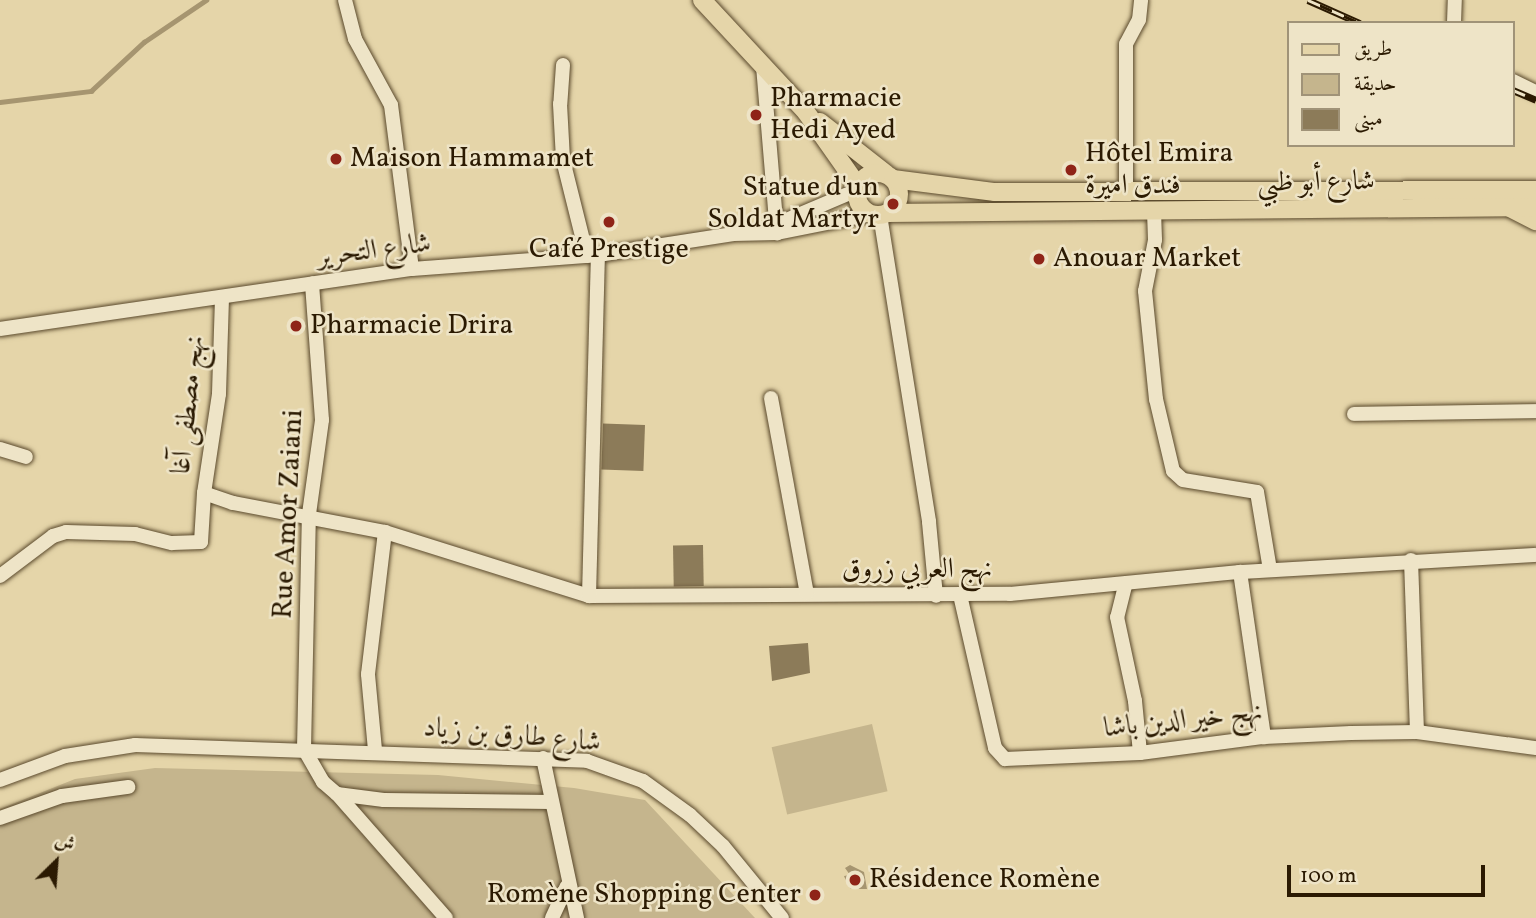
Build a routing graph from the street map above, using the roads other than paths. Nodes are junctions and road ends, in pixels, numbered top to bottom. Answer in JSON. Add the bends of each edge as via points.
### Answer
{"nodes":[{"id":1,"x":345,"y":0,"type":"edge"},
{"id":2,"x":702,"y":0,"type":"edge"},
{"id":3,"x":1141,"y":0,"type":"edge"},
{"id":4,"x":1455,"y":0,"type":"edge"},
{"id":5,"x":1454,"y":21,"type":"edge"},
{"id":6,"x":563,"y":65,"type":"dead end"},
{"id":7,"x":763,"y":66,"type":"junction"},
{"id":8,"x":1515,"y":82,"type":"edge"},
{"id":9,"x":1536,"y":92,"type":"edge"},
{"id":10,"x":806,"y":112,"type":"junction"},
{"id":11,"x":889,"y":176,"type":"junction"},
{"id":12,"x":857,"y":188,"type":"junction"},
{"id":13,"x":1536,"y":190,"type":"edge"},
{"id":14,"x":1126,"y":192,"type":"junction"},
{"id":15,"x":1217,"y":192,"type":"junction"},
{"id":16,"x":1507,"y":206,"type":"junction"},
{"id":17,"x":1536,"y":206,"type":"edge"},
{"id":18,"x":1154,"y":211,"type":"junction"},
{"id":19,"x":1218,"y":211,"type":"junction"},
{"id":20,"x":879,"y":214,"type":"junction"},
{"id":21,"x":1536,"y":221,"type":"edge"},
{"id":22,"x":776,"y":229,"type":"junction"},
{"id":23,"x":593,"y":255,"type":"junction"},
{"id":24,"x":412,"y":270,"type":"junction"},
{"id":25,"x":312,"y":283,"type":"junction"},
{"id":26,"x":222,"y":298,"type":"junction"},
{"id":27,"x":0,"y":329,"type":"edge"},
{"id":28,"x":771,"y":398,"type":"dead end"},
{"id":29,"x":1536,"y":411,"type":"edge"},
{"id":30,"x":1354,"y":414,"type":"dead end"},
{"id":31,"x":0,"y":449,"type":"edge"},
{"id":32,"x":26,"y":457,"type":"dead end"},
{"id":33,"x":204,"y":493,"type":"junction"},
{"id":34,"x":309,"y":514,"type":"junction"},
{"id":35,"x":384,"y":532,"type":"junction"},
{"id":36,"x":1536,"y":555,"type":"edge"},
{"id":37,"x":1411,"y":560,"type":"junction"},
{"id":38,"x":1270,"y":570,"type":"junction"},
{"id":39,"x":1240,"y":572,"type":"junction"},
{"id":40,"x":0,"y":576,"type":"edge"},
{"id":41,"x":1125,"y":586,"type":"junction"},
{"id":42,"x":807,"y":594,"type":"junction"},
{"id":43,"x":589,"y":596,"type":"junction"},
{"id":44,"x":936,"y":596,"type":"junction"},
{"id":45,"x":960,"y":596,"type":"junction"},
{"id":46,"x":1417,"y":732,"type":"junction"},
{"id":47,"x":1264,"y":737,"type":"junction"},
{"id":48,"x":1536,"y":748,"type":"edge"},
{"id":49,"x":304,"y":749,"type":"junction"},
{"id":50,"x":375,"y":750,"type":"junction"},
{"id":51,"x":1140,"y":752,"type":"junction"},
{"id":52,"x":543,"y":758,"type":"junction"},
{"id":53,"x":0,"y":780,"type":"edge"},
{"id":54,"x":128,"y":788,"type":"dead end"},
{"id":55,"x":337,"y":794,"type":"junction"},
{"id":56,"x":551,"y":802,"type":"junction"},
{"id":57,"x":0,"y":818,"type":"edge"},
{"id":58,"x":567,"y":886,"type":"junction"},
{"id":59,"x":446,"y":918,"type":"edge"},
{"id":60,"x":552,"y":918,"type":"edge"},
{"id":61,"x":577,"y":918,"type":"edge"},
{"id":62,"x":782,"y":918,"type":"edge"}],
"edges":[{"from":1,"to":24,"type":"street","via":[[355,39],[391,105]]},
{"from":2,"to":7,"type":"main road"},
{"from":3,"to":14,"type":"street","via":[[1139,20],[1126,44]]},
{"from":4,"to":5,"type":"street"},
{"from":6,"to":23,"type":"street","via":[[563,160]]},
{"from":7,"to":10,"type":"main road"},
{"from":7,"to":22,"type":"street"},
{"from":8,"to":9,"type":"street"},
{"from":10,"to":11,"type":"main road"},
{"from":10,"to":12,"type":"main road"},
{"from":11,"to":12,"type":"main road","via":[[869,174]]},
{"from":11,"to":14,"type":"main road","name":"شارع أبو ظبي","via":[[995,192]]},
{"from":11,"to":20,"type":"main road","via":[[899,193]]},
{"from":12,"to":20,"type":"main road","via":[[859,204]]},
{"from":12,"to":22,"type":"street","name":"شارع التحرير"},
{"from":13,"to":15,"type":"main road","name":"شارع أبو ظبي"},
{"from":14,"to":15,"type":"main road","name":"شارع أبو ظبي"},
{"from":15,"to":19,"type":"main road"},
{"from":16,"to":17,"type":"main road","name":"شارع أبو ظبي"},
{"from":16,"to":19,"type":"main road","name":"شارع أبو ظبي"},
{"from":16,"to":21,"type":"main road"},
{"from":18,"to":19,"type":"main road","name":"شارع أبو ظبي"},
{"from":18,"to":20,"type":"main road","name":"شارع أبو ظبي"},
{"from":18,"to":38,"type":"street","via":[[1155,240],[1144,291],[1156,399],[1173,471],[1183,480],[1257,492]]},
{"from":20,"to":22,"type":"street","name":"شارع التحرير"},
{"from":20,"to":44,"type":"street","via":[[929,522]]},
{"from":22,"to":23,"type":"street","name":"شارع التحرير"},
{"from":23,"to":24,"type":"street","name":"شارع التحرير"},
{"from":23,"to":43,"type":"street"},
{"from":24,"to":25,"type":"street","name":"شارع التحرير"},
{"from":25,"to":26,"type":"street","name":"شارع التحرير"},
{"from":25,"to":34,"type":"street","name":"Rue Amor Zaiani","via":[[322,420]]},
{"from":26,"to":27,"type":"street","name":"شارع التحرير"},
{"from":26,"to":33,"type":"street","name":"نهج مصطفى آغا","via":[[219,394]]},
{"from":28,"to":42,"type":"street"},
{"from":29,"to":30,"type":"street"},
{"from":31,"to":32,"type":"street"},
{"from":33,"to":34,"type":"street","name":"نهج مصطفى آغا","via":[[248,506]]},
{"from":33,"to":40,"type":"street","via":[[201,542],[66,532],[53,536]]},
{"from":34,"to":35,"type":"street","name":"نهج العربي زروق"},
{"from":34,"to":49,"type":"street","name":"Rue Amor Zaiani"},
{"from":35,"to":43,"type":"street","name":"نهج العربي زروق"},
{"from":35,"to":50,"type":"street","via":[[368,674]]},
{"from":36,"to":37,"type":"street","name":"نهج العربي زروق"},
{"from":37,"to":38,"type":"street","name":"نهج العربي زروق"},
{"from":37,"to":46,"type":"street"},
{"from":38,"to":39,"type":"street","name":"نهج العربي زروق"},
{"from":39,"to":41,"type":"street","name":"نهج العربي زروق"},
{"from":39,"to":47,"type":"street"},
{"from":41,"to":45,"type":"street","name":"نهج العربي زروق"},
{"from":41,"to":51,"type":"street","via":[[1117,617],[1135,701]]},
{"from":42,"to":43,"type":"street","name":"نهج العربي زروق"},
{"from":42,"to":44,"type":"street","name":"نهج العربي زروق"},
{"from":44,"to":45,"type":"street","name":"نهج العربي زروق"},
{"from":45,"to":51,"type":"street","name":"نهج خير الدين باشا","via":[[995,748],[1001,757]]},
{"from":46,"to":47,"type":"street","name":"نهج خير الدين باشا"},
{"from":46,"to":48,"type":"street","name":"نهج خير الدين باشا"},
{"from":47,"to":51,"type":"street","name":"نهج خير الدين باشا"},
{"from":49,"to":50,"type":"street","name":"شارع طارق بن زياد"},
{"from":49,"to":53,"type":"street","name":"شارع طارق بن زياد","via":[[135,745],[65,756]]},
{"from":49,"to":55,"type":"street","via":[[323,782]]},
{"from":50,"to":52,"type":"street","name":"شارع طارق بن زياد"},
{"from":52,"to":56,"type":"street"},
{"from":52,"to":62,"type":"street","name":"شارع طارق بن زياد","via":[[587,761],[643,781],[723,846]]},
{"from":54,"to":57,"type":"street","via":[[62,796]]},
{"from":55,"to":56,"type":"street","via":[[384,800]]},
{"from":55,"to":59,"type":"street"},
{"from":56,"to":58,"type":"street"},
{"from":58,"to":60,"type":"street"},
{"from":58,"to":61,"type":"street"}]}
